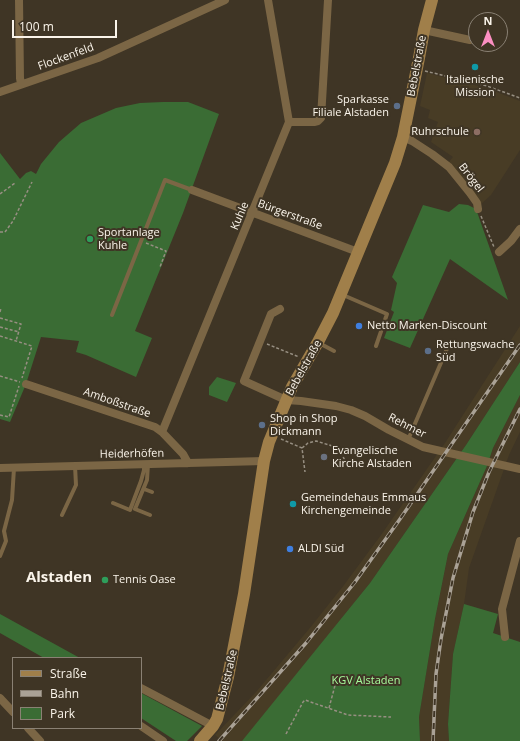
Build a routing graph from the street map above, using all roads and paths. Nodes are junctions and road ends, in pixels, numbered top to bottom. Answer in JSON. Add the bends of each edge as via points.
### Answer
{"nodes":[{"id":1,"x":19,"y":0,"type":"edge"},
{"id":2,"x":225,"y":0,"type":"edge"},
{"id":3,"x":268,"y":0,"type":"edge"},
{"id":4,"x":328,"y":0,"type":"edge"},
{"id":5,"x":432,"y":0,"type":"edge"},
{"id":6,"x":216,"y":2,"type":"edge"},
{"id":7,"x":424,"y":30,"type":"junction"},
{"id":8,"x":468,"y":40,"type":"edge"},
{"id":9,"x":417,"y":69,"type":"junction"},
{"id":10,"x":22,"y":84,"type":"junction"},
{"id":11,"x":0,"y":92,"type":"edge"},
{"id":12,"x":520,"y":98,"type":"edge"},
{"id":13,"x":289,"y":122,"type":"junction"},
{"id":14,"x":402,"y":137,"type":"junction"},
{"id":15,"x":32,"y":182,"type":"dead end"},
{"id":16,"x":15,"y":183,"type":"dead end"},
{"id":17,"x":192,"y":190,"type":"joint"},
{"id":18,"x":0,"y":194,"type":"edge"},
{"id":19,"x":478,"y":209,"type":"joint"},
{"id":20,"x":253,"y":213,"type":"junction"},
{"id":21,"x":520,"y":229,"type":"edge"},
{"id":22,"x":0,"y":232,"type":"edge"},
{"id":23,"x":141,"y":240,"type":"junction"},
{"id":24,"x":497,"y":250,"type":"joint"},
{"id":25,"x":358,"y":252,"type":"junction"},
{"id":26,"x":160,"y":267,"type":"dead end"},
{"id":27,"x":341,"y":294,"type":"junction"},
{"id":28,"x":1,"y":308,"type":"dead end"},
{"id":29,"x":280,"y":309,"type":"dead end"},
{"id":30,"x":0,"y":312,"type":"edge"},
{"id":31,"x":112,"y":315,"type":"dead end"},
{"id":32,"x":0,"y":318,"type":"edge"},
{"id":33,"x":0,"y":327,"type":"edge"},
{"id":34,"x":19,"y":332,"type":"junction"},
{"id":35,"x":0,"y":336,"type":"edge"},
{"id":36,"x":16,"y":341,"type":"junction"},
{"id":37,"x":260,"y":341,"type":"junction"},
{"id":38,"x":318,"y":342,"type":"junction"},
{"id":39,"x":449,"y":344,"type":"dead end"},
{"id":40,"x":376,"y":346,"type":"dead end"},
{"id":41,"x":334,"y":351,"type":"dead end"},
{"id":42,"x":308,"y":360,"type":"junction"},
{"id":43,"x":0,"y":376,"type":"edge"},
{"id":44,"x":23,"y":383,"type":"junction"},
{"id":45,"x":286,"y":400,"type":"junction"},
{"id":46,"x":0,"y":415,"type":"edge"},
{"id":47,"x":162,"y":432,"type":"junction"},
{"id":48,"x":272,"y":434,"type":"junction"},
{"id":49,"x":408,"y":440,"type":"junction"},
{"id":50,"x":302,"y":448,"type":"junction"},
{"id":51,"x":264,"y":461,"type":"junction"},
{"id":52,"x":188,"y":463,"type":"junction"},
{"id":53,"x":346,"y":463,"type":"dead end"},
{"id":54,"x":146,"y":464,"type":"junction"},
{"id":55,"x":75,"y":466,"type":"junction"},
{"id":56,"x":14,"y":467,"type":"junction"},
{"id":57,"x":0,"y":468,"type":"edge"},
{"id":58,"x":520,"y":469,"type":"edge"},
{"id":59,"x":304,"y":472,"type":"dead end"},
{"id":60,"x":144,"y":489,"type":"junction"},
{"id":61,"x":152,"y":492,"type":"dead end"},
{"id":62,"x":113,"y":503,"type":"dead end"},
{"id":63,"x":62,"y":515,"type":"dead end"},
{"id":64,"x":150,"y":515,"type":"dead end"},
{"id":65,"x":520,"y":542,"type":"edge"},
{"id":66,"x":0,"y":556,"type":"edge"},
{"id":67,"x":505,"y":637,"type":"dead end"},
{"id":68,"x":338,"y":674,"type":"dead end"},
{"id":69,"x":142,"y":689,"type":"edge"},
{"id":70,"x":0,"y":698,"type":"edge"},
{"id":71,"x":329,"y":708,"type":"junction"},
{"id":72,"x":12,"y":711,"type":"edge"},
{"id":73,"x":391,"y":717,"type":"dead end"},
{"id":74,"x":142,"y":727,"type":"edge"},
{"id":75,"x":211,"y":728,"type":"junction"},
{"id":76,"x":29,"y":729,"type":"edge"},
{"id":77,"x":286,"y":734,"type":"dead end"},
{"id":78,"x":40,"y":741,"type":"edge"},
{"id":79,"x":163,"y":741,"type":"edge"},
{"id":80,"x":200,"y":741,"type":"edge"}],
"edges":[{"from":1,"to":10,"type":"street"},
{"from":2,"to":6,"type":"street","name":"Flockenfeld"},
{"from":3,"to":13,"type":"street"},
{"from":4,"to":13,"type":"street","via":[[320,118],[314,122]]},
{"from":5,"to":7,"type":"street","name":"Bebelstraße"},
{"from":6,"to":10,"type":"street","name":"Flockenfeld","via":[[98,58]]},
{"from":7,"to":8,"type":"street"},
{"from":7,"to":9,"type":"street","name":"Bebelstraße"},
{"from":9,"to":12,"type":"path","via":[[487,86]]},
{"from":9,"to":14,"type":"street","name":"Bebelstraße"},
{"from":10,"to":11,"type":"street","name":"Flockenfeld"},
{"from":13,"to":20,"type":"street","name":"Kuhle"},
{"from":14,"to":19,"type":"street","name":"Brögel","via":[[412,141],[449,167],[477,203]]},
{"from":14,"to":25,"type":"street","name":"Bebelstraße","via":[[391,173]]},
{"from":15,"to":22,"type":"path","via":[[13,220],[5,232]]},
{"from":16,"to":18,"type":"path"},
{"from":17,"to":20,"type":"street","name":"Bürgerstraße"},
{"from":17,"to":23,"type":"lane","via":[[165,180]]},
{"from":19,"to":24,"type":"path","name":"Brögel"},
{"from":20,"to":25,"type":"street","name":"Bürgerstraße"},
{"from":20,"to":47,"type":"street","name":"Kuhle"},
{"from":21,"to":24,"type":"street","via":[[511,241]]},
{"from":23,"to":26,"type":"path","via":[[166,251]]},
{"from":23,"to":31,"type":"lane"},
{"from":25,"to":27,"type":"street","name":"Bebelstraße"},
{"from":27,"to":38,"type":"street","name":"Bebelstraße"},
{"from":27,"to":40,"type":"lane","via":[[387,314]]},
{"from":28,"to":30,"type":"path"},
{"from":29,"to":37,"type":"street","via":[[271,314]]},
{"from":32,"to":34,"type":"path","via":[[21,324]]},
{"from":33,"to":34,"type":"path"},
{"from":34,"to":36,"type":"path"},
{"from":35,"to":36,"type":"path"},
{"from":36,"to":44,"type":"path","via":[[32,346]]},
{"from":37,"to":42,"type":"path"},
{"from":37,"to":45,"type":"street","via":[[244,381]]},
{"from":38,"to":41,"type":"lane"},
{"from":38,"to":42,"type":"street","name":"Bebelstraße"},
{"from":39,"to":49,"type":"lane"},
{"from":42,"to":45,"type":"street","name":"Bebelstraße"},
{"from":43,"to":44,"type":"path"},
{"from":44,"to":46,"type":"path","via":[[9,417]]},
{"from":44,"to":47,"type":"street","name":"Amboßstraße","via":[[34,389],[149,425]]},
{"from":45,"to":48,"type":"street","name":"Bebelstraße"},
{"from":45,"to":49,"type":"street","name":"Rehmer","via":[[344,408],[365,416]]},
{"from":47,"to":52,"type":"street","name":"Amboßstraße"},
{"from":48,"to":50,"type":"path"},
{"from":48,"to":51,"type":"street","name":"Bebelstraße"},
{"from":49,"to":58,"type":"street","name":"Rehmer","via":[[433,450]]},
{"from":50,"to":53,"type":"path","via":[[316,441],[339,448]]},
{"from":50,"to":59,"type":"path"},
{"from":51,"to":52,"type":"street","name":"Heiderhöfen"},
{"from":51,"to":75,"type":"street","name":"Bebelstraße","via":[[230,670],[219,712]]},
{"from":52,"to":54,"type":"street","name":"Heiderhöfen"},
{"from":54,"to":55,"type":"street","name":"Heiderhöfen"},
{"from":54,"to":60,"type":"lane","via":[[147,480]]},
{"from":54,"to":62,"type":"lane","via":[[142,482],[130,510]]},
{"from":55,"to":56,"type":"street","name":"Heiderhöfen"},
{"from":55,"to":63,"type":"lane","via":[[76,485]]},
{"from":56,"to":57,"type":"street","name":"Heiderhöfen"},
{"from":56,"to":66,"type":"lane","via":[[12,500],[4,531],[6,541]]},
{"from":60,"to":61,"type":"lane"},
{"from":60,"to":64,"type":"lane","via":[[135,509]]},
{"from":65,"to":67,"type":"street","via":[[502,609]]},
{"from":68,"to":71,"type":"path"},
{"from":69,"to":75,"type":"street"},
{"from":70,"to":72,"type":"street"},
{"from":71,"to":73,"type":"path","via":[[354,716]]},
{"from":71,"to":77,"type":"path","via":[[305,700]]},
{"from":74,"to":79,"type":"street"},
{"from":75,"to":80,"type":"street","name":"Bebelstraße"},
{"from":76,"to":78,"type":"street"}]}
